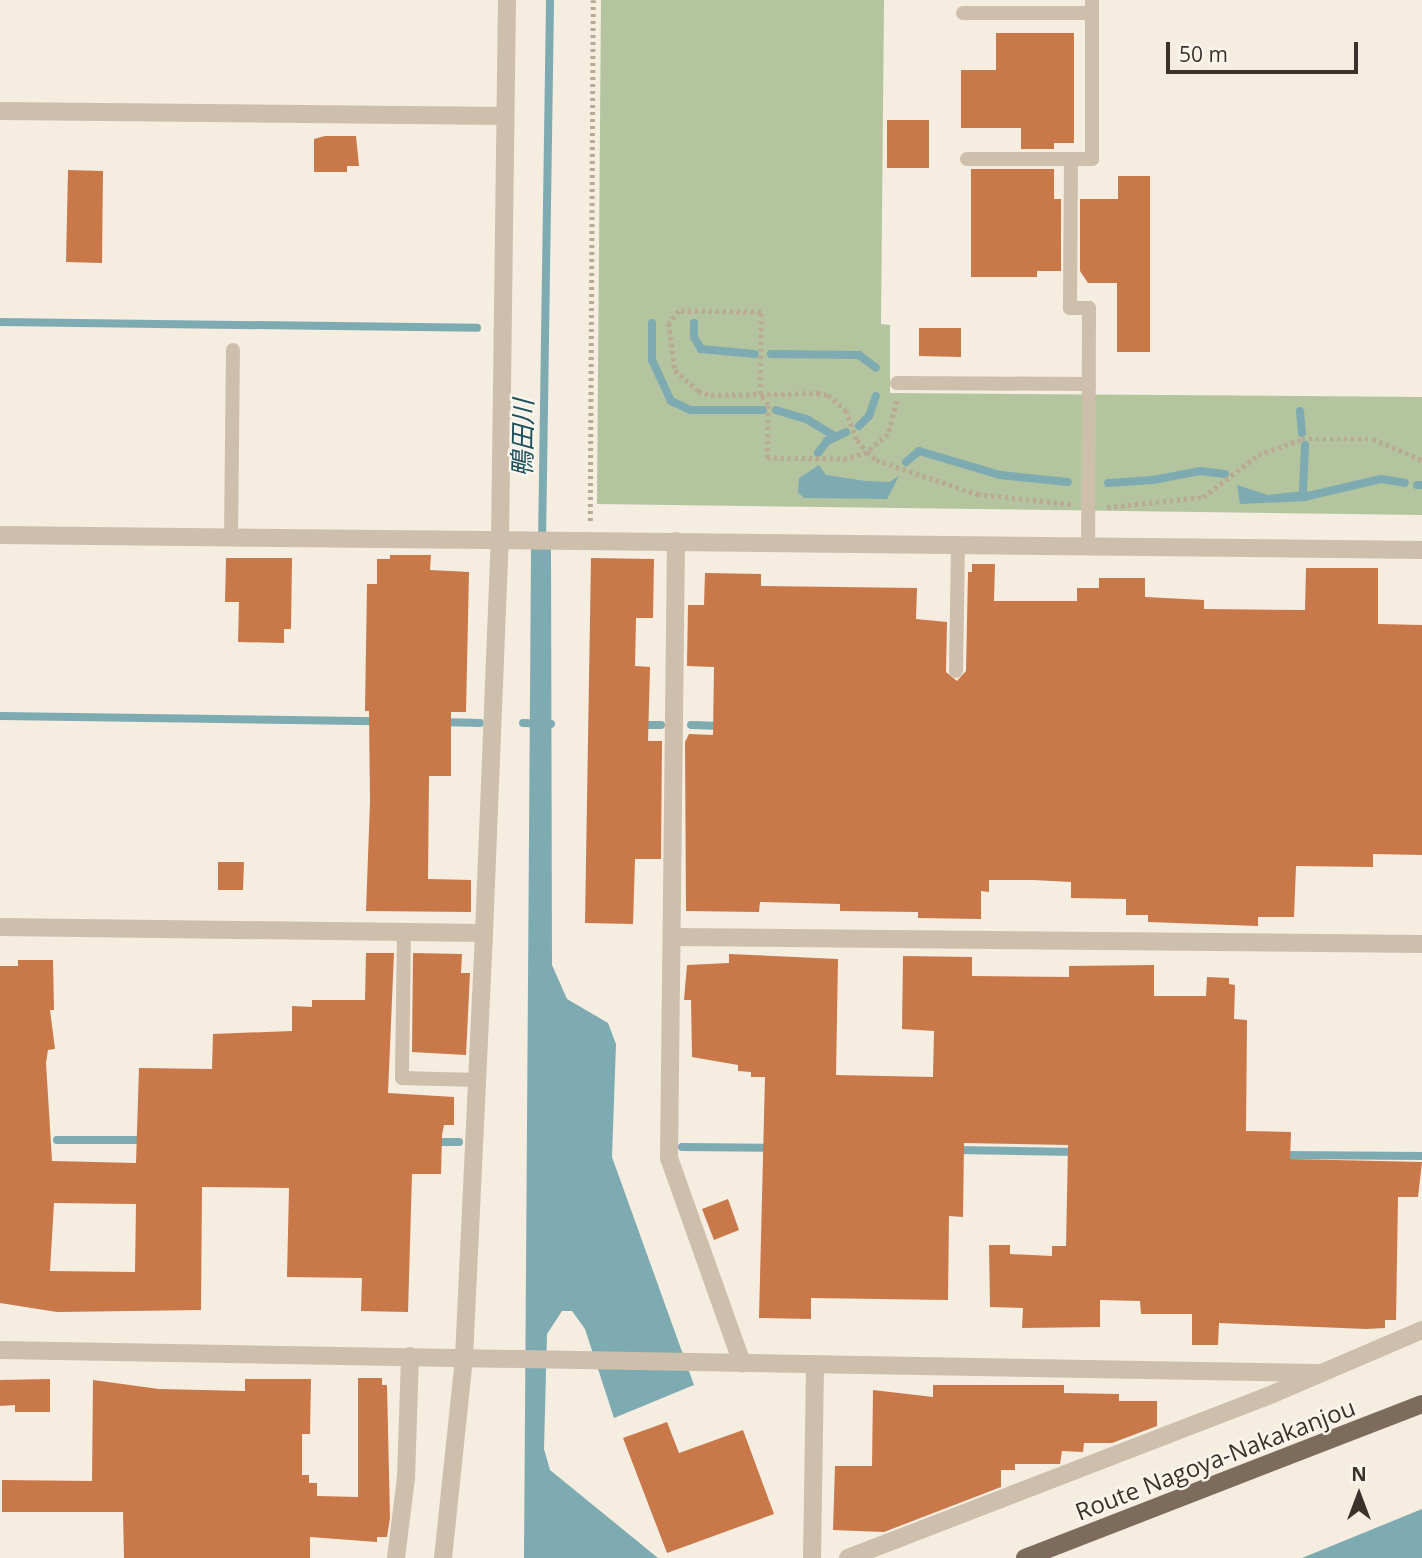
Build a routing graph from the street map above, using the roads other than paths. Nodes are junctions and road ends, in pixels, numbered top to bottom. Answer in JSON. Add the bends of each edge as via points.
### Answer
{"nodes":[{"id":1,"x":507,"y":0,"type":"edge"},
{"id":2,"x":1092,"y":7,"type":"edge"},
{"id":3,"x":963,"y":13,"type":"dead end"},
{"id":4,"x":0,"y":111,"type":"edge"},
{"id":5,"x":505,"y":116,"type":"junction"},
{"id":6,"x":967,"y":159,"type":"dead end"},
{"id":7,"x":1071,"y":159,"type":"junction"},
{"id":8,"x":233,"y":350,"type":"dead end"},
{"id":9,"x":897,"y":383,"type":"road end"},
{"id":10,"x":1089,"y":384,"type":"junction"},
{"id":11,"x":0,"y":535,"type":"edge"},
{"id":12,"x":232,"y":538,"type":"junction"},
{"id":13,"x":500,"y":541,"type":"junction"},
{"id":14,"x":676,"y":541,"type":"junction"},
{"id":15,"x":958,"y":544,"type":"junction"},
{"id":16,"x":1088,"y":546,"type":"junction"},
{"id":17,"x":1422,"y":550,"type":"edge"},
{"id":18,"x":956,"y":671,"type":"dead end"},
{"id":19,"x":0,"y":927,"type":"edge"},
{"id":20,"x":404,"y":932,"type":"junction"},
{"id":21,"x":484,"y":933,"type":"junction"},
{"id":22,"x":672,"y":937,"type":"junction"},
{"id":23,"x":1422,"y":944,"type":"edge"},
{"id":24,"x":477,"y":1080,"type":"junction"},
{"id":25,"x":1422,"y":1330,"type":"edge"},
{"id":26,"x":0,"y":1350,"type":"edge"},
{"id":27,"x":410,"y":1356,"type":"junction"},
{"id":28,"x":464,"y":1358,"type":"junction"},
{"id":29,"x":742,"y":1363,"type":"junction"},
{"id":30,"x":815,"y":1364,"type":"junction"},
{"id":31,"x":1318,"y":1373,"type":"junction"},
{"id":32,"x":1422,"y":1404,"type":"edge"},
{"id":33,"x":396,"y":1558,"type":"edge"},
{"id":34,"x":443,"y":1558,"type":"edge"},
{"id":35,"x":812,"y":1558,"type":"edge"},
{"id":36,"x":848,"y":1558,"type":"edge"},
{"id":37,"x":1025,"y":1558,"type":"edge"}],
"edges":[{"from":1,"to":5,"type":"street"},
{"from":2,"to":3,"type":"lane"},
{"from":2,"to":7,"type":"lane","via":[[1092,159]]},
{"from":4,"to":5,"type":"street"},
{"from":5,"to":13,"type":"street"},
{"from":6,"to":7,"type":"lane"},
{"from":7,"to":10,"type":"lane","via":[[1070,308],[1089,308]]},
{"from":8,"to":12,"type":"lane"},
{"from":9,"to":10,"type":"lane"},
{"from":10,"to":16,"type":"lane"},
{"from":11,"to":12,"type":"street"},
{"from":12,"to":13,"type":"street"},
{"from":13,"to":14,"type":"street"},
{"from":13,"to":21,"type":"street"},
{"from":14,"to":15,"type":"street"},
{"from":14,"to":22,"type":"street"},
{"from":15,"to":16,"type":"street"},
{"from":15,"to":18,"type":"lane"},
{"from":16,"to":17,"type":"street"},
{"from":19,"to":20,"type":"street"},
{"from":20,"to":21,"type":"street"},
{"from":20,"to":24,"type":"lane","via":[[402,1078]]},
{"from":21,"to":24,"type":"street"},
{"from":22,"to":23,"type":"street"},
{"from":22,"to":29,"type":"street","via":[[669,1158]]},
{"from":24,"to":28,"type":"street"},
{"from":25,"to":31,"type":"street"},
{"from":26,"to":27,"type":"street"},
{"from":27,"to":28,"type":"street"},
{"from":27,"to":33,"type":"street","via":[[406,1478]]},
{"from":28,"to":29,"type":"street"},
{"from":28,"to":34,"type":"street"},
{"from":29,"to":30,"type":"street"},
{"from":30,"to":31,"type":"street"},
{"from":30,"to":35,"type":"street"},
{"from":31,"to":36,"type":"street"},
{"from":32,"to":37,"type":"main road","name":"Route Nagoya-Nakakanjou"}]}
